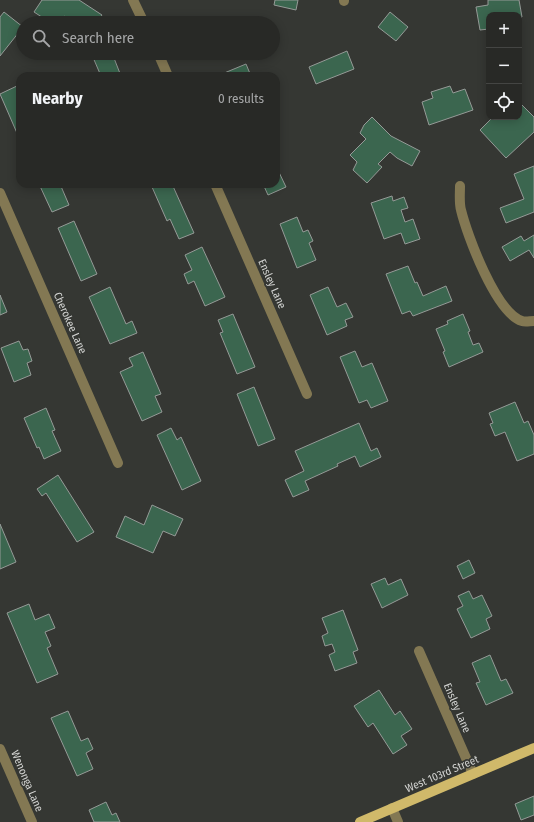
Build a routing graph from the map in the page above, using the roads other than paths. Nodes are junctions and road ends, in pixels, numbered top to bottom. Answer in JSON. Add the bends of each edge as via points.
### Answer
{"nodes":[{"id":1,"x":133,"y":0,"type":"edge"},
{"id":2,"x":141,"y":16,"type":"edge"},
{"id":3,"x":161,"y":60,"type":"edge"},
{"id":4,"x":166,"y":72,"type":"edge"},
{"id":5,"x":460,"y":186,"type":"dead end"},
{"id":6,"x":217,"y":188,"type":"edge"},
{"id":7,"x":0,"y":194,"type":"edge"},
{"id":8,"x":534,"y":321,"type":"edge"},
{"id":9,"x":307,"y":394,"type":"dead end"},
{"id":10,"x":118,"y":463,"type":"dead end"},
{"id":11,"x":419,"y":651,"type":"dead end"},
{"id":12,"x":534,"y":748,"type":"edge"},
{"id":13,"x":0,"y":749,"type":"edge"},
{"id":14,"x":473,"y":774,"type":"junction"},
{"id":15,"x":392,"y":808,"type":"junction"},
{"id":16,"x":32,"y":822,"type":"edge"},
{"id":17,"x":360,"y":822,"type":"edge"},
{"id":18,"x":398,"y":822,"type":"edge"}],
"edges":[{"from":1,"to":2,"type":"street"},
{"from":3,"to":4,"type":"street"},
{"from":5,"to":8,"type":"street","via":[[460,209],[483,271],[506,310],[522,321]]},
{"from":6,"to":9,"type":"street","name":"Ensley Lane"},
{"from":7,"to":10,"type":"street","name":"Cherokee Lane"},
{"from":11,"to":14,"type":"street","name":"Ensley Lane"},
{"from":12,"to":14,"type":"main road","name":"West 103rd Street"},
{"from":13,"to":16,"type":"street","name":"Wenonga Lane"},
{"from":14,"to":15,"type":"main road","name":"West 103rd Street"},
{"from":15,"to":17,"type":"main road","name":"West 103rd Street"},
{"from":15,"to":18,"type":"street"}]}
